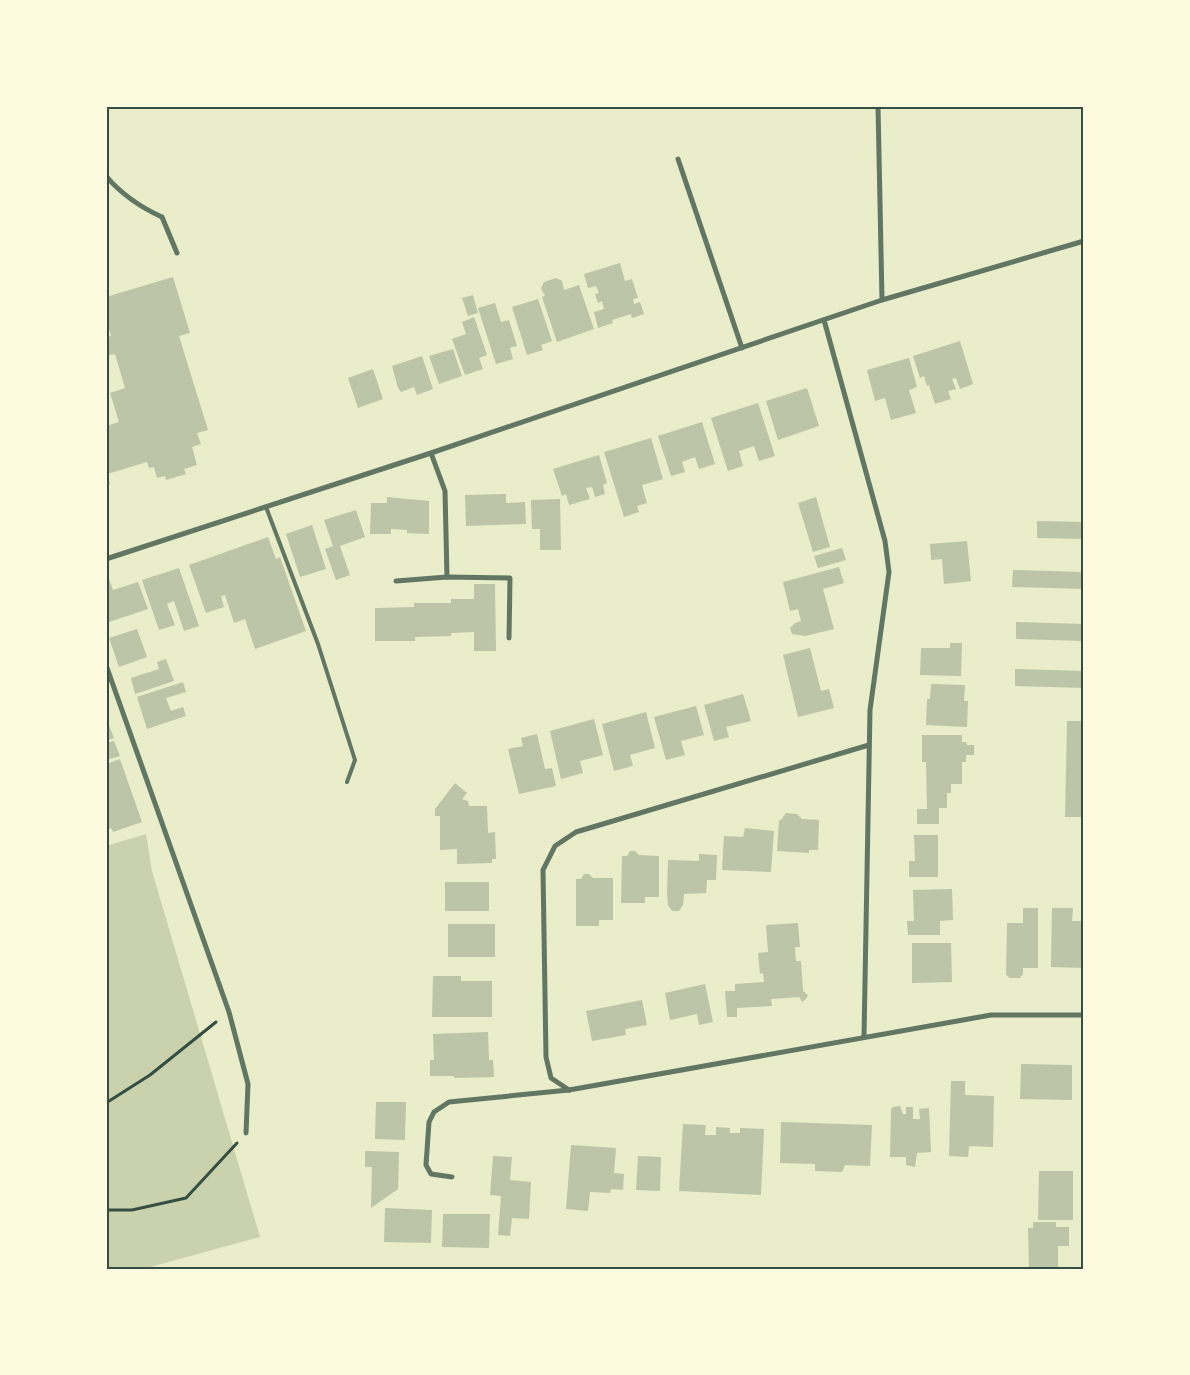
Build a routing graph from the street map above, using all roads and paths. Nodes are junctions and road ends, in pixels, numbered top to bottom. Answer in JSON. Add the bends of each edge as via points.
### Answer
{"nodes":[{"id":1,"x":878,"y":106,"type":"edge"},
{"id":2,"x":678,"y":159,"type":"dead end"},
{"id":3,"x":106,"y":176,"type":"edge"},
{"id":4,"x":1084,"y":241,"type":"edge"},
{"id":5,"x":177,"y":253,"type":"dead end"},
{"id":6,"x":882,"y":300,"type":"junction"},
{"id":7,"x":824,"y":320,"type":"junction"},
{"id":8,"x":742,"y":348,"type":"junction"},
{"id":9,"x":431,"y":453,"type":"junction"},
{"id":10,"x":266,"y":507,"type":"junction"},
{"id":11,"x":106,"y":559,"type":"edge"},
{"id":12,"x":447,"y":577,"type":"junction"},
{"id":13,"x":396,"y":581,"type":"dead end"},
{"id":14,"x":509,"y":638,"type":"dead end"},
{"id":15,"x":106,"y":665,"type":"edge"},
{"id":16,"x":869,"y":745,"type":"junction"},
{"id":17,"x":347,"y":782,"type":"dead end"},
{"id":18,"x":229,"y":1012,"type":"junction"},
{"id":19,"x":1084,"y":1015,"type":"edge"},
{"id":20,"x":864,"y":1037,"type":"junction"},
{"id":21,"x":569,"y":1090,"type":"junction"},
{"id":22,"x":106,"y":1103,"type":"edge"},
{"id":23,"x":246,"y":1133,"type":"joint"},
{"id":24,"x":452,"y":1177,"type":"dead end"},
{"id":25,"x":106,"y":1210,"type":"edge"}],
"edges":[{"from":1,"to":6,"type":"street"},
{"from":2,"to":8,"type":"street"},
{"from":3,"to":5,"type":"street","via":[[140,207],[162,217]]},
{"from":4,"to":6,"type":"street"},
{"from":6,"to":7,"type":"street"},
{"from":7,"to":8,"type":"street"},
{"from":7,"to":16,"type":"street","via":[[885,541],[889,572],[874,676]]},
{"from":8,"to":9,"type":"street"},
{"from":9,"to":10,"type":"street"},
{"from":9,"to":12,"type":"street","via":[[445,491]]},
{"from":10,"to":11,"type":"street"},
{"from":10,"to":17,"type":"lane","via":[[318,644],[355,760]]},
{"from":12,"to":13,"type":"street"},
{"from":12,"to":14,"type":"street","via":[[510,578]]},
{"from":15,"to":18,"type":"street"},
{"from":16,"to":20,"type":"street"},
{"from":16,"to":21,"type":"street","via":[[576,832],[555,846],[544,870],[546,1057],[551,1078]]},
{"from":18,"to":22,"type":"path","via":[[150,1075]]},
{"from":18,"to":23,"type":"street","via":[[248,1084]]},
{"from":19,"to":20,"type":"street","via":[[991,1015]]},
{"from":20,"to":21,"type":"street"},
{"from":21,"to":24,"type":"street","via":[[449,1102],[434,1112],[429,1122],[426,1165],[432,1174]]},
{"from":23,"to":25,"type":"path","via":[[186,1198],[132,1210]]}]}
